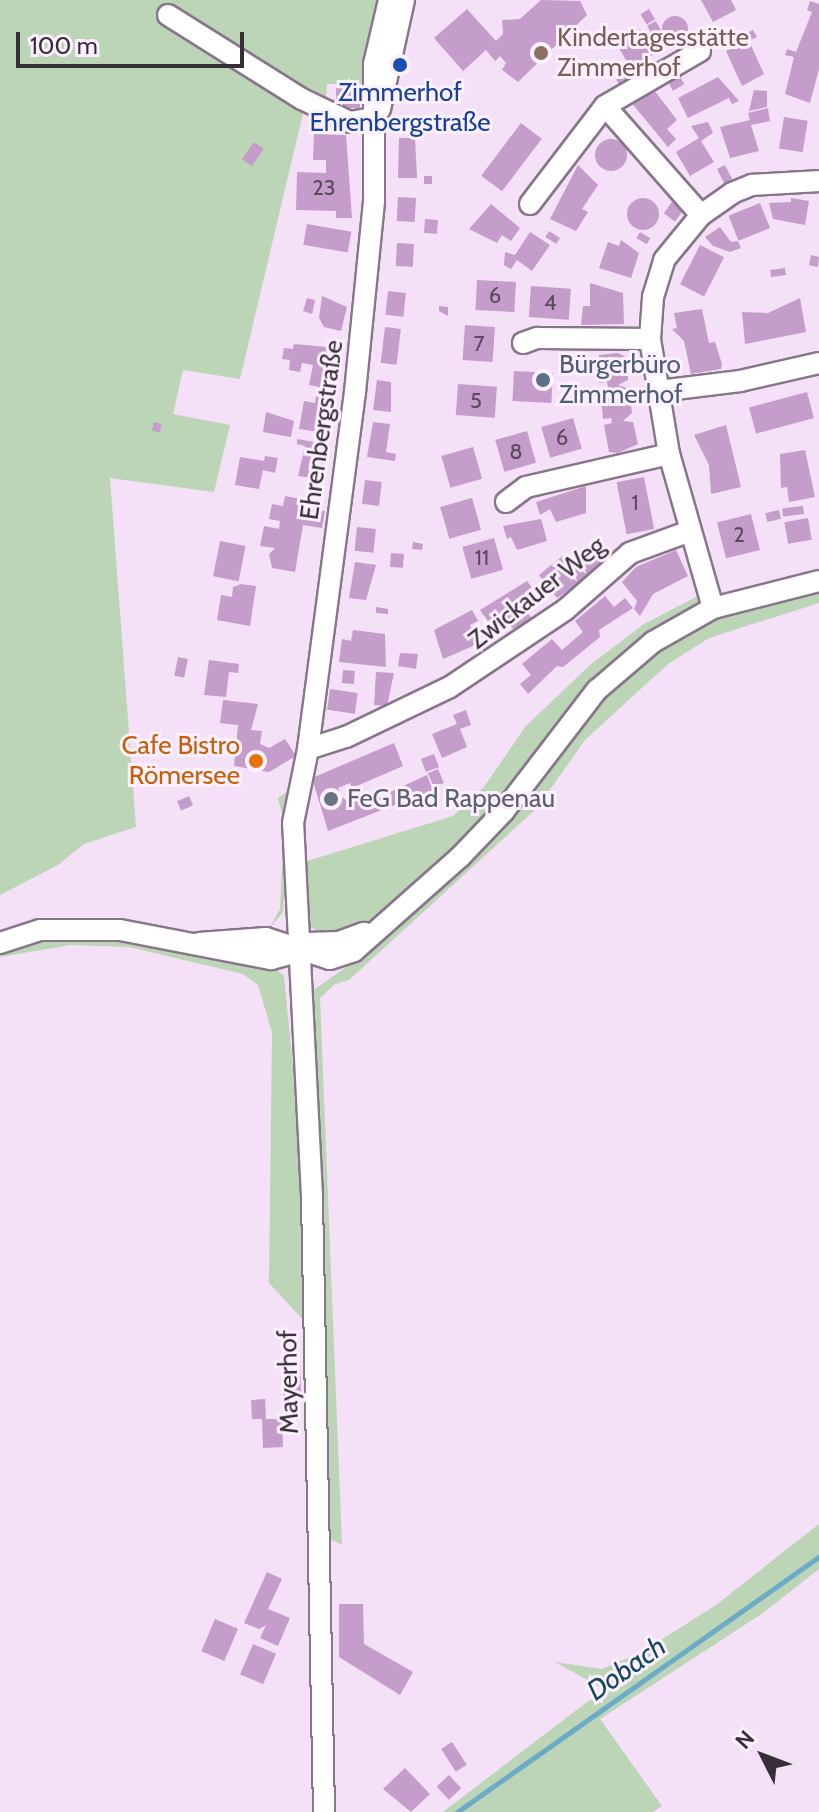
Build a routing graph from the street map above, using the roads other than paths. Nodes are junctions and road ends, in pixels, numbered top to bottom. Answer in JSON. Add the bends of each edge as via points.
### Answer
{"nodes":[{"id":1,"x":389,"y":0,"type":"edge"},
{"id":2,"x":404,"y":0,"type":"edge"},
{"id":3,"x":168,"y":15,"type":"dead end"},
{"id":4,"x":700,"y":51,"type":"dead end"},
{"id":5,"x":605,"y":106,"type":"junction"},
{"id":6,"x":377,"y":117,"type":"junction"},
{"id":7,"x":819,"y":181,"type":"edge"},
{"id":8,"x":530,"y":204,"type":"dead end"},
{"id":9,"x":701,"y":215,"type":"junction"},
{"id":10,"x":650,"y":339,"type":"junction"},
{"id":11,"x":523,"y":343,"type":"dead end"},
{"id":12,"x":819,"y":363,"type":"edge"},
{"id":13,"x":659,"y":391,"type":"junction"},
{"id":14,"x":669,"y":454,"type":"junction"},
{"id":15,"x":506,"y":502,"type":"dead end"},
{"id":16,"x":690,"y":531,"type":"junction"},
{"id":17,"x":819,"y":581,"type":"edge"},
{"id":18,"x":713,"y":608,"type":"junction"},
{"id":19,"x":308,"y":749,"type":"junction"},
{"id":20,"x":0,"y":943,"type":"edge"},
{"id":21,"x":298,"y":952,"type":"junction"},
{"id":22,"x":324,"y":1812,"type":"edge"}],
"edges":[{"from":1,"to":6,"type":"street","name":"Ehrenbergstraße","via":[[374,64]]},
{"from":2,"to":6,"type":"street","name":"Ehrenbergstraße"},
{"from":3,"to":6,"type":"street","via":[[314,105],[350,122]]},
{"from":4,"to":5,"type":"street"},
{"from":5,"to":8,"type":"street"},
{"from":5,"to":9,"type":"street"},
{"from":6,"to":19,"type":"street","name":"Ehrenbergstraße","via":[[355,392]]},
{"from":7,"to":9,"type":"street","via":[[752,185]]},
{"from":9,"to":10,"type":"street","via":[[664,260],[653,297]]},
{"from":10,"to":11,"type":"street","via":[[537,338]]},
{"from":10,"to":13,"type":"street"},
{"from":12,"to":13,"type":"street","via":[[740,381]]},
{"from":13,"to":14,"type":"street"},
{"from":14,"to":15,"type":"street","via":[[526,487]]},
{"from":14,"to":16,"type":"street"},
{"from":16,"to":18,"type":"street"},
{"from":16,"to":19,"type":"street","name":"Zwickauer Weg","via":[[630,553],[498,659],[346,737]]},
{"from":17,"to":18,"type":"street"},
{"from":18,"to":21,"type":"street","via":[[653,642],[597,690],[504,811],[354,951],[330,959]]},
{"from":19,"to":21,"type":"street","name":"Ehrenbergstraße","via":[[293,823]]},
{"from":20,"to":21,"type":"street","via":[[40,930],[120,930],[199,943],[266,938]]},
{"from":21,"to":22,"type":"street","name":"Mayerhof","via":[[312,1196]]}]}
